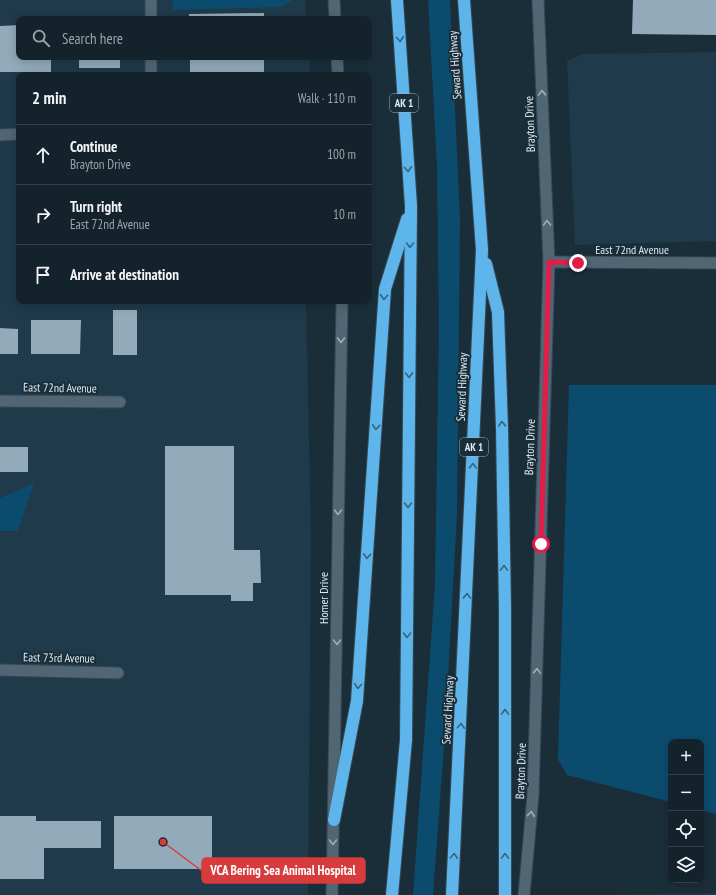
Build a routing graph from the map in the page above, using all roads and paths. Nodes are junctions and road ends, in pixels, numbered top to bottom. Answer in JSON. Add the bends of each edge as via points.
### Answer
{"nodes":[{"id":1,"x":151,"y":0,"type":"edge"},
{"id":2,"x":334,"y":0,"type":"edge"},
{"id":3,"x":397,"y":0,"type":"edge"},
{"id":4,"x":464,"y":0,"type":"edge"},
{"id":5,"x":538,"y":0,"type":"edge"},
{"id":6,"x":151,"y":16,"type":"edge"},
{"id":7,"x":335,"y":16,"type":"edge"},
{"id":8,"x":151,"y":60,"type":"edge"},
{"id":9,"x":337,"y":60,"type":"edge"},
{"id":10,"x":151,"y":72,"type":"edge"},
{"id":11,"x":338,"y":72,"type":"edge"},
{"id":12,"x":16,"y":134,"type":"edge"},
{"id":13,"x":0,"y":135,"type":"edge"},
{"id":14,"x":411,"y":206,"type":"junction"},
{"id":15,"x":482,"y":250,"type":"junction"},
{"id":16,"x":549,"y":262,"type":"junction"},
{"id":17,"x":716,"y":263,"type":"edge"},
{"id":18,"x":342,"y":304,"type":"edge"},
{"id":19,"x":0,"y":401,"type":"edge"},
{"id":20,"x":120,"y":402,"type":"dead end"},
{"id":21,"x":0,"y":670,"type":"edge"},
{"id":22,"x":118,"y":673,"type":"dead end"},
{"id":23,"x":334,"y":820,"type":"junction"},
{"id":24,"x":332,"y":895,"type":"edge"},
{"id":25,"x":392,"y":895,"type":"edge"},
{"id":26,"x":452,"y":895,"type":"edge"},
{"id":27,"x":505,"y":895,"type":"edge"},
{"id":28,"x":524,"y":895,"type":"edge"}],
"edges":[{"from":1,"to":6,"type":"street"},
{"from":2,"to":7,"type":"street"},
{"from":3,"to":14,"type":"highway","number":"AK 1","one_way":true},
{"from":4,"to":15,"type":"highway","name":"Seward Highway","number":"AK 1"},
{"from":16,"to":5,"type":"street","name":"Brayton Drive","one_way":true},
{"from":8,"to":10,"type":"street"},
{"from":9,"to":11,"type":"street"},
{"from":12,"to":13,"type":"street"},
{"from":14,"to":23,"type":"highway","one_way":true,"via":[[385,289],[357,701]]},
{"from":14,"to":25,"type":"highway","number":"AK 1","one_way":true,"via":[[406,740]]},
{"from":26,"to":15,"type":"highway","name":"Seward Highway","number":"AK 1","one_way":true},
{"from":27,"to":15,"type":"highway","one_way":true,"via":[[502,421],[498,312]]},
{"from":16,"to":17,"type":"street","name":"East 72nd Avenue"},
{"from":28,"to":16,"type":"street","name":"Brayton Drive","one_way":true,"via":[[533,795]]},
{"from":18,"to":23,"type":"street","name":"Homer Drive","one_way":true},
{"from":19,"to":20,"type":"street","name":"East 72nd Avenue"},
{"from":21,"to":22,"type":"street","name":"East 73rd Avenue"},
{"from":23,"to":24,"type":"street","name":"Homer Drive","one_way":true}]}
